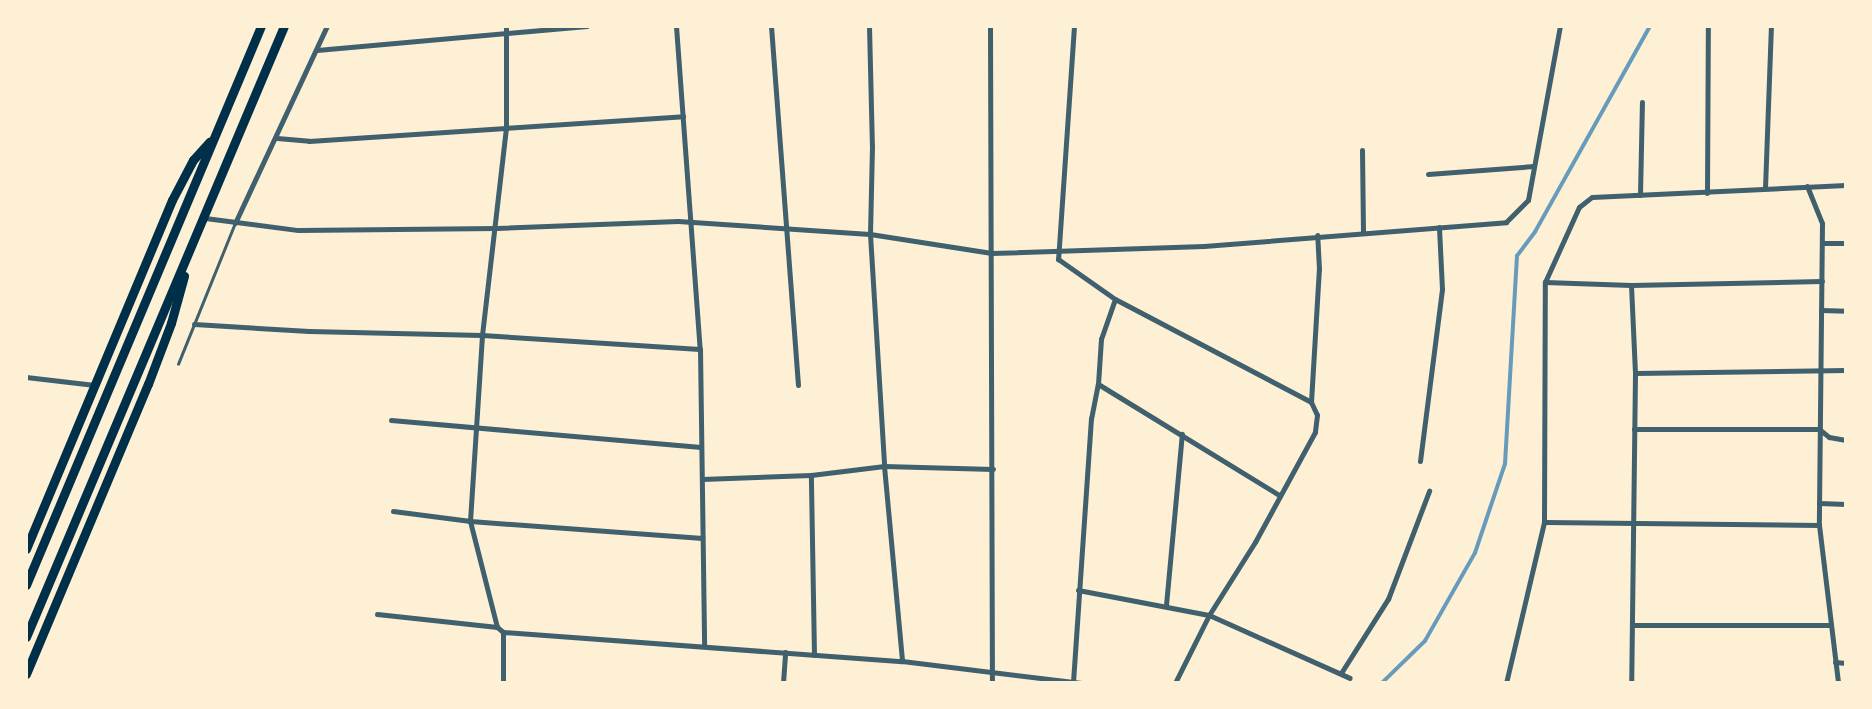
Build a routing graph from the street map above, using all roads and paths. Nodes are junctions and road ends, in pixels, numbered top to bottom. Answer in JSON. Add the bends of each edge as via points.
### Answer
{"nodes":[{"id":1,"x":261,"y":26,"type":"edge"},
{"id":2,"x":284,"y":26,"type":"edge"},
{"id":3,"x":327,"y":26,"type":"edge"},
{"id":4,"x":506,"y":26,"type":"edge"},
{"id":5,"x":587,"y":26,"type":"edge"},
{"id":6,"x":676,"y":26,"type":"edge"},
{"id":7,"x":771,"y":26,"type":"edge"},
{"id":8,"x":869,"y":26,"type":"edge"},
{"id":9,"x":990,"y":26,"type":"edge"},
{"id":10,"x":1074,"y":26,"type":"edge"},
{"id":11,"x":1560,"y":26,"type":"edge"},
{"id":12,"x":1708,"y":26,"type":"edge"},
{"id":13,"x":1771,"y":26,"type":"edge"},
{"id":14,"x":505,"y":34,"type":"junction"},
{"id":15,"x":317,"y":50,"type":"junction"},
{"id":16,"x":1642,"y":102,"type":"dead end"},
{"id":17,"x":683,"y":116,"type":"junction"},
{"id":18,"x":506,"y":128,"type":"junction"},
{"id":19,"x":215,"y":134,"type":"junction"},
{"id":20,"x":277,"y":138,"type":"junction"},
{"id":21,"x":1362,"y":150,"type":"dead end"},
{"id":22,"x":1534,"y":166,"type":"junction"},
{"id":23,"x":1428,"y":174,"type":"dead end"},
{"id":24,"x":1807,"y":186,"type":"junction"},
{"id":25,"x":1846,"y":186,"type":"edge"},
{"id":26,"x":1765,"y":188,"type":"junction"},
{"id":27,"x":1707,"y":193,"type":"junction"},
{"id":28,"x":1640,"y":195,"type":"junction"},
{"id":29,"x":205,"y":218,"type":"junction"},
{"id":30,"x":691,"y":222,"type":"junction"},
{"id":31,"x":235,"y":223,"type":"junction"},
{"id":32,"x":1438,"y":227,"type":"junction"},
{"id":33,"x":496,"y":228,"type":"junction"},
{"id":34,"x":788,"y":228,"type":"junction"},
{"id":35,"x":1363,"y":232,"type":"junction"},
{"id":36,"x":870,"y":234,"type":"junction"},
{"id":37,"x":1317,"y":234,"type":"junction"},
{"id":38,"x":1823,"y":243,"type":"junction"},
{"id":39,"x":1846,"y":243,"type":"edge"},
{"id":40,"x":1057,"y":252,"type":"junction"},
{"id":41,"x":992,"y":253,"type":"junction"},
{"id":42,"x":189,"y":254,"type":"junction"},
{"id":43,"x":1822,"y":281,"type":"junction"},
{"id":44,"x":1545,"y":282,"type":"junction"},
{"id":45,"x":1631,"y":285,"type":"junction"},
{"id":46,"x":1115,"y":299,"type":"junction"},
{"id":47,"x":1821,"y":310,"type":"junction"},
{"id":48,"x":1846,"y":311,"type":"edge"},
{"id":49,"x":194,"y":324,"type":"junction"},
{"id":50,"x":482,"y":335,"type":"junction"},
{"id":51,"x":700,"y":349,"type":"junction"},
{"id":52,"x":178,"y":364,"type":"dead end"},
{"id":53,"x":1820,"y":368,"type":"junction"},
{"id":54,"x":1846,"y":370,"type":"edge"},
{"id":55,"x":1635,"y":373,"type":"junction"},
{"id":56,"x":26,"y":377,"type":"edge"},
{"id":57,"x":1098,"y":384,"type":"junction"},
{"id":58,"x":95,"y":385,"type":"junction"},
{"id":59,"x":798,"y":385,"type":"dead end"},
{"id":60,"x":1311,"y":402,"type":"junction"},
{"id":61,"x":391,"y":420,"type":"dead end"},
{"id":62,"x":475,"y":428,"type":"junction"},
{"id":63,"x":1634,"y":429,"type":"junction"},
{"id":64,"x":1819,"y":429,"type":"junction"},
{"id":65,"x":1182,"y":433,"type":"junction"},
{"id":66,"x":1846,"y":440,"type":"edge"},
{"id":67,"x":701,"y":447,"type":"junction"},
{"id":68,"x":1420,"y":461,"type":"dead end"},
{"id":69,"x":884,"y":466,"type":"junction"},
{"id":70,"x":993,"y":468,"type":"junction"},
{"id":71,"x":811,"y":475,"type":"junction"},
{"id":72,"x":702,"y":479,"type":"junction"},
{"id":73,"x":1429,"y":491,"type":"dead end"},
{"id":74,"x":1279,"y":495,"type":"junction"},
{"id":75,"x":1819,"y":503,"type":"junction"},
{"id":76,"x":1846,"y":504,"type":"edge"},
{"id":77,"x":393,"y":511,"type":"dead end"},
{"id":78,"x":470,"y":521,"type":"junction"},
{"id":79,"x":1544,"y":522,"type":"junction"},
{"id":80,"x":1633,"y":522,"type":"junction"},
{"id":81,"x":1819,"y":525,"type":"junction"},
{"id":82,"x":702,"y":538,"type":"junction"},
{"id":83,"x":26,"y":549,"type":"edge"},
{"id":84,"x":26,"y":585,"type":"edge"},
{"id":85,"x":1078,"y":590,"type":"junction"},
{"id":86,"x":1166,"y":605,"type":"junction"},
{"id":87,"x":377,"y":614,"type":"dead end"},
{"id":88,"x":1209,"y":615,"type":"junction"},
{"id":89,"x":1632,"y":625,"type":"junction"},
{"id":90,"x":1829,"y":625,"type":"junction"},
{"id":91,"x":496,"y":627,"type":"junction"},
{"id":92,"x":503,"y":632,"type":"junction"},
{"id":93,"x":26,"y":637,"type":"edge"},
{"id":94,"x":704,"y":646,"type":"junction"},
{"id":95,"x":785,"y":652,"type":"junction"},
{"id":96,"x":814,"y":655,"type":"junction"},
{"id":97,"x":902,"y":661,"type":"junction"},
{"id":98,"x":1835,"y":662,"type":"junction"},
{"id":99,"x":1846,"y":663,"type":"edge"},
{"id":100,"x":993,"y":672,"type":"junction"},
{"id":101,"x":1341,"y":673,"type":"junction"},
{"id":102,"x":26,"y":674,"type":"edge"},
{"id":103,"x":1350,"y":678,"type":"dead end"},
{"id":104,"x":1073,"y":682,"type":"edge"},
{"id":105,"x":503,"y":683,"type":"edge"},
{"id":106,"x":783,"y":683,"type":"edge"},
{"id":107,"x":992,"y":683,"type":"edge"},
{"id":108,"x":1082,"y":683,"type":"edge"},
{"id":109,"x":1175,"y":683,"type":"edge"},
{"id":110,"x":1506,"y":683,"type":"edge"},
{"id":111,"x":1631,"y":683,"type":"edge"},
{"id":112,"x":1838,"y":683,"type":"edge"}],
"edges":[{"from":1,"to":19,"type":"main road"},
{"from":2,"to":29,"type":"main road"},
{"from":3,"to":15,"type":"street"},
{"from":4,"to":14,"type":"street"},
{"from":5,"to":14,"type":"street"},
{"from":6,"to":17,"type":"street"},
{"from":7,"to":34,"type":"street"},
{"from":8,"to":36,"type":"street"},
{"from":9,"to":41,"type":"street"},
{"from":10,"to":40,"type":"street"},
{"from":11,"to":22,"type":"street"},
{"from":12,"to":27,"type":"street"},
{"from":13,"to":26,"type":"street"},
{"from":14,"to":15,"type":"street"},
{"from":14,"to":18,"type":"street"},
{"from":15,"to":20,"type":"street"},
{"from":16,"to":28,"type":"street"},
{"from":17,"to":18,"type":"street"},
{"from":17,"to":30,"type":"street"},
{"from":18,"to":20,"type":"street","via":[[309,141]]},
{"from":18,"to":33,"type":"street"},
{"from":19,"to":58,"type":"main road","via":[[181,182]]},
{"from":19,"to":84,"type":"main road"},
{"from":20,"to":31,"type":"street"},
{"from":21,"to":35,"type":"street"},
{"from":22,"to":23,"type":"street"},
{"from":22,"to":32,"type":"street","via":[[1528,200],[1506,222]]},
{"from":24,"to":25,"type":"street"},
{"from":24,"to":26,"type":"street"},
{"from":24,"to":38,"type":"street","via":[[1818,206]]},
{"from":26,"to":27,"type":"street"},
{"from":27,"to":28,"type":"street"},
{"from":28,"to":44,"type":"street","via":[[1592,197],[1579,206]]},
{"from":29,"to":31,"type":"street"},
{"from":29,"to":42,"type":"main road"},
{"from":30,"to":33,"type":"street"},
{"from":30,"to":34,"type":"street"},
{"from":30,"to":51,"type":"street"},
{"from":31,"to":33,"type":"street","via":[[298,230]]},
{"from":31,"to":49,"type":"lane"},
{"from":32,"to":35,"type":"street"},
{"from":32,"to":68,"type":"street","via":[[1442,289]]},
{"from":33,"to":50,"type":"street"},
{"from":34,"to":36,"type":"street"},
{"from":34,"to":59,"type":"street"},
{"from":35,"to":37,"type":"street"},
{"from":36,"to":41,"type":"street"},
{"from":36,"to":69,"type":"street"},
{"from":37,"to":40,"type":"street","via":[[1204,246]]},
{"from":37,"to":60,"type":"street"},
{"from":38,"to":39,"type":"street"},
{"from":38,"to":43,"type":"street"},
{"from":40,"to":41,"type":"street"},
{"from":40,"to":46,"type":"street","via":[[1058,259]]},
{"from":41,"to":70,"type":"street"},
{"from":42,"to":93,"type":"main road"},
{"from":42,"to":102,"type":"main road","via":[[167,335]]},
{"from":43,"to":45,"type":"street"},
{"from":43,"to":47,"type":"street"},
{"from":44,"to":45,"type":"street"},
{"from":44,"to":79,"type":"street"},
{"from":45,"to":55,"type":"street"},
{"from":46,"to":57,"type":"street","via":[[1101,339]]},
{"from":46,"to":60,"type":"street"},
{"from":47,"to":48,"type":"street"},
{"from":47,"to":53,"type":"street"},
{"from":49,"to":50,"type":"street"},
{"from":49,"to":52,"type":"lane"},
{"from":50,"to":51,"type":"street"},
{"from":50,"to":62,"type":"street"},
{"from":51,"to":67,"type":"street"},
{"from":53,"to":54,"type":"street"},
{"from":53,"to":55,"type":"street"},
{"from":53,"to":64,"type":"street"},
{"from":55,"to":63,"type":"street"},
{"from":56,"to":58,"type":"street"},
{"from":57,"to":65,"type":"street"},
{"from":57,"to":85,"type":"street","via":[[1091,419]]},
{"from":58,"to":83,"type":"main road"},
{"from":60,"to":74,"type":"street","via":[[1317,415],[1315,432]]},
{"from":61,"to":62,"type":"street"},
{"from":62,"to":67,"type":"street"},
{"from":62,"to":78,"type":"street"},
{"from":63,"to":64,"type":"street"},
{"from":63,"to":80,"type":"street"},
{"from":64,"to":66,"type":"street","via":[[1829,437]]},
{"from":64,"to":75,"type":"street"},
{"from":65,"to":74,"type":"street"},
{"from":65,"to":86,"type":"street"},
{"from":67,"to":72,"type":"street"},
{"from":69,"to":70,"type":"street"},
{"from":69,"to":71,"type":"street"},
{"from":69,"to":97,"type":"street"},
{"from":70,"to":100,"type":"street"},
{"from":71,"to":72,"type":"street"},
{"from":71,"to":96,"type":"street"},
{"from":72,"to":82,"type":"street"},
{"from":73,"to":101,"type":"street","via":[[1388,599]]},
{"from":74,"to":88,"type":"street"},
{"from":75,"to":76,"type":"street"},
{"from":75,"to":81,"type":"street"},
{"from":77,"to":78,"type":"street"},
{"from":78,"to":82,"type":"street"},
{"from":78,"to":91,"type":"street"},
{"from":79,"to":80,"type":"street"},
{"from":79,"to":110,"type":"street"},
{"from":80,"to":81,"type":"street"},
{"from":80,"to":89,"type":"street"},
{"from":81,"to":90,"type":"street"},
{"from":82,"to":94,"type":"street"},
{"from":85,"to":86,"type":"street"},
{"from":85,"to":104,"type":"street"},
{"from":86,"to":88,"type":"street"},
{"from":87,"to":91,"type":"street"},
{"from":88,"to":101,"type":"street"},
{"from":88,"to":109,"type":"street"},
{"from":89,"to":90,"type":"street"},
{"from":89,"to":111,"type":"street"},
{"from":90,"to":98,"type":"street"},
{"from":91,"to":92,"type":"street"},
{"from":92,"to":94,"type":"street"},
{"from":92,"to":105,"type":"street"},
{"from":94,"to":95,"type":"street"},
{"from":95,"to":96,"type":"street"},
{"from":95,"to":106,"type":"street"},
{"from":96,"to":97,"type":"street"},
{"from":97,"to":100,"type":"street"},
{"from":98,"to":99,"type":"street"},
{"from":98,"to":112,"type":"street"},
{"from":100,"to":104,"type":"street"},
{"from":100,"to":107,"type":"street"},
{"from":101,"to":103,"type":"street"},
{"from":104,"to":108,"type":"street"}]}
